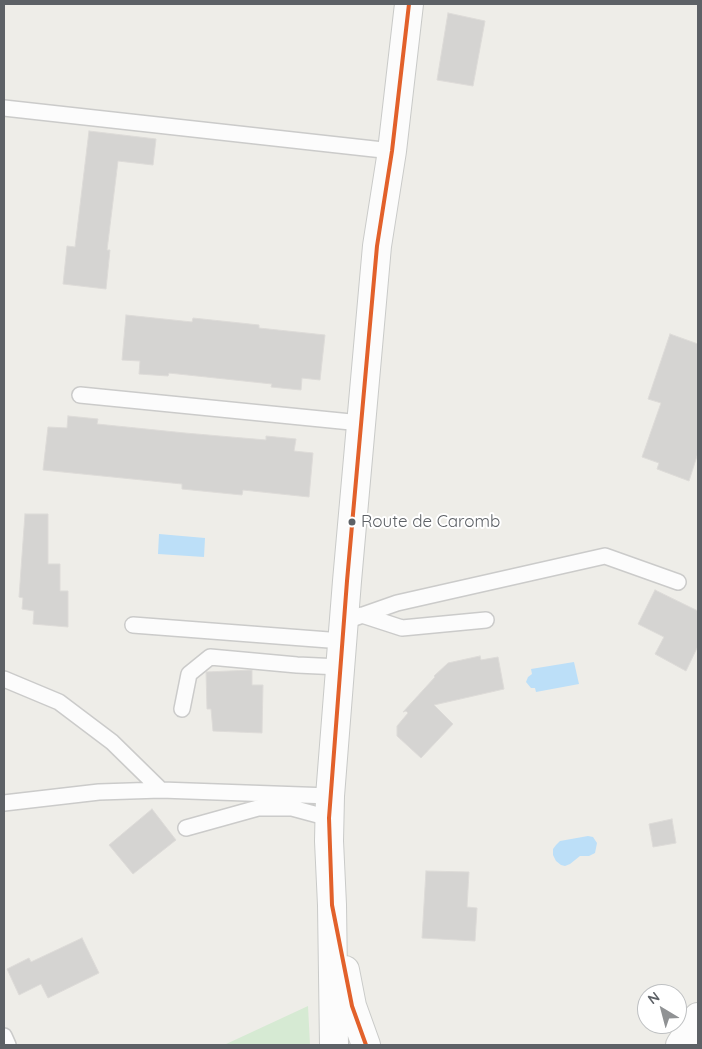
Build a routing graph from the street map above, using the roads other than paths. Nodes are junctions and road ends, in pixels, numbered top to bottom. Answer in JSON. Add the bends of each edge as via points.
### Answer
{"nodes":[{"id":1,"x":409,"y":4,"type":"edge"},
{"id":2,"x":4,"y":108,"type":"edge"},
{"id":3,"x":392,"y":151,"type":"junction"},
{"id":4,"x":80,"y":395,"type":"dead end"},
{"id":5,"x":361,"y":423,"type":"junction"},
{"id":6,"x":678,"y":582,"type":"dead end"},
{"id":7,"x":486,"y":620,"type":"dead end"},
{"id":8,"x":132,"y":625,"type":"dead end"},
{"id":9,"x":347,"y":636,"type":"junction"},
{"id":10,"x":4,"y":679,"type":"edge"},
{"id":11,"x":182,"y":709,"type":"dead end"},
{"id":12,"x":161,"y":790,"type":"junction"},
{"id":13,"x":4,"y":803,"type":"edge"},
{"id":14,"x":330,"y":807,"type":"junction"},
{"id":15,"x":186,"y":828,"type":"dead end"},
{"id":16,"x":332,"y":904,"type":"junction"},
{"id":17,"x":698,"y":1017,"type":"edge"},
{"id":18,"x":4,"y":1036,"type":"edge"},
{"id":19,"x":8,"y":1045,"type":"edge"},
{"id":20,"x":334,"y":1045,"type":"edge"},
{"id":21,"x":366,"y":1045,"type":"edge"},
{"id":22,"x":680,"y":1045,"type":"edge"}],
"edges":[{"from":1,"to":3,"type":"main road"},
{"from":2,"to":3,"type":"lane"},
{"from":3,"to":5,"type":"main road","via":[[377,246]]},
{"from":4,"to":5,"type":"lane"},
{"from":5,"to":9,"type":"main road"},
{"from":6,"to":9,"type":"lane","via":[[606,556],[397,603]]},
{"from":7,"to":9,"type":"lane"},
{"from":8,"to":9,"type":"lane"},
{"from":9,"to":11,"type":"lane","via":[[297,665],[210,657],[189,674]]},
{"from":9,"to":14,"type":"main road"},
{"from":10,"to":12,"type":"lane","via":[[59,702],[112,742]]},
{"from":12,"to":13,"type":"lane","via":[[99,792]]},
{"from":12,"to":14,"type":"lane"},
{"from":14,"to":15,"type":"lane","via":[[258,808]]},
{"from":14,"to":16,"type":"main road"},
{"from":16,"to":20,"type":"main road"},
{"from":16,"to":21,"type":"main road","via":[[352,1006]]},
{"from":17,"to":22,"type":"main road"},
{"from":18,"to":19,"type":"lane"}]}
